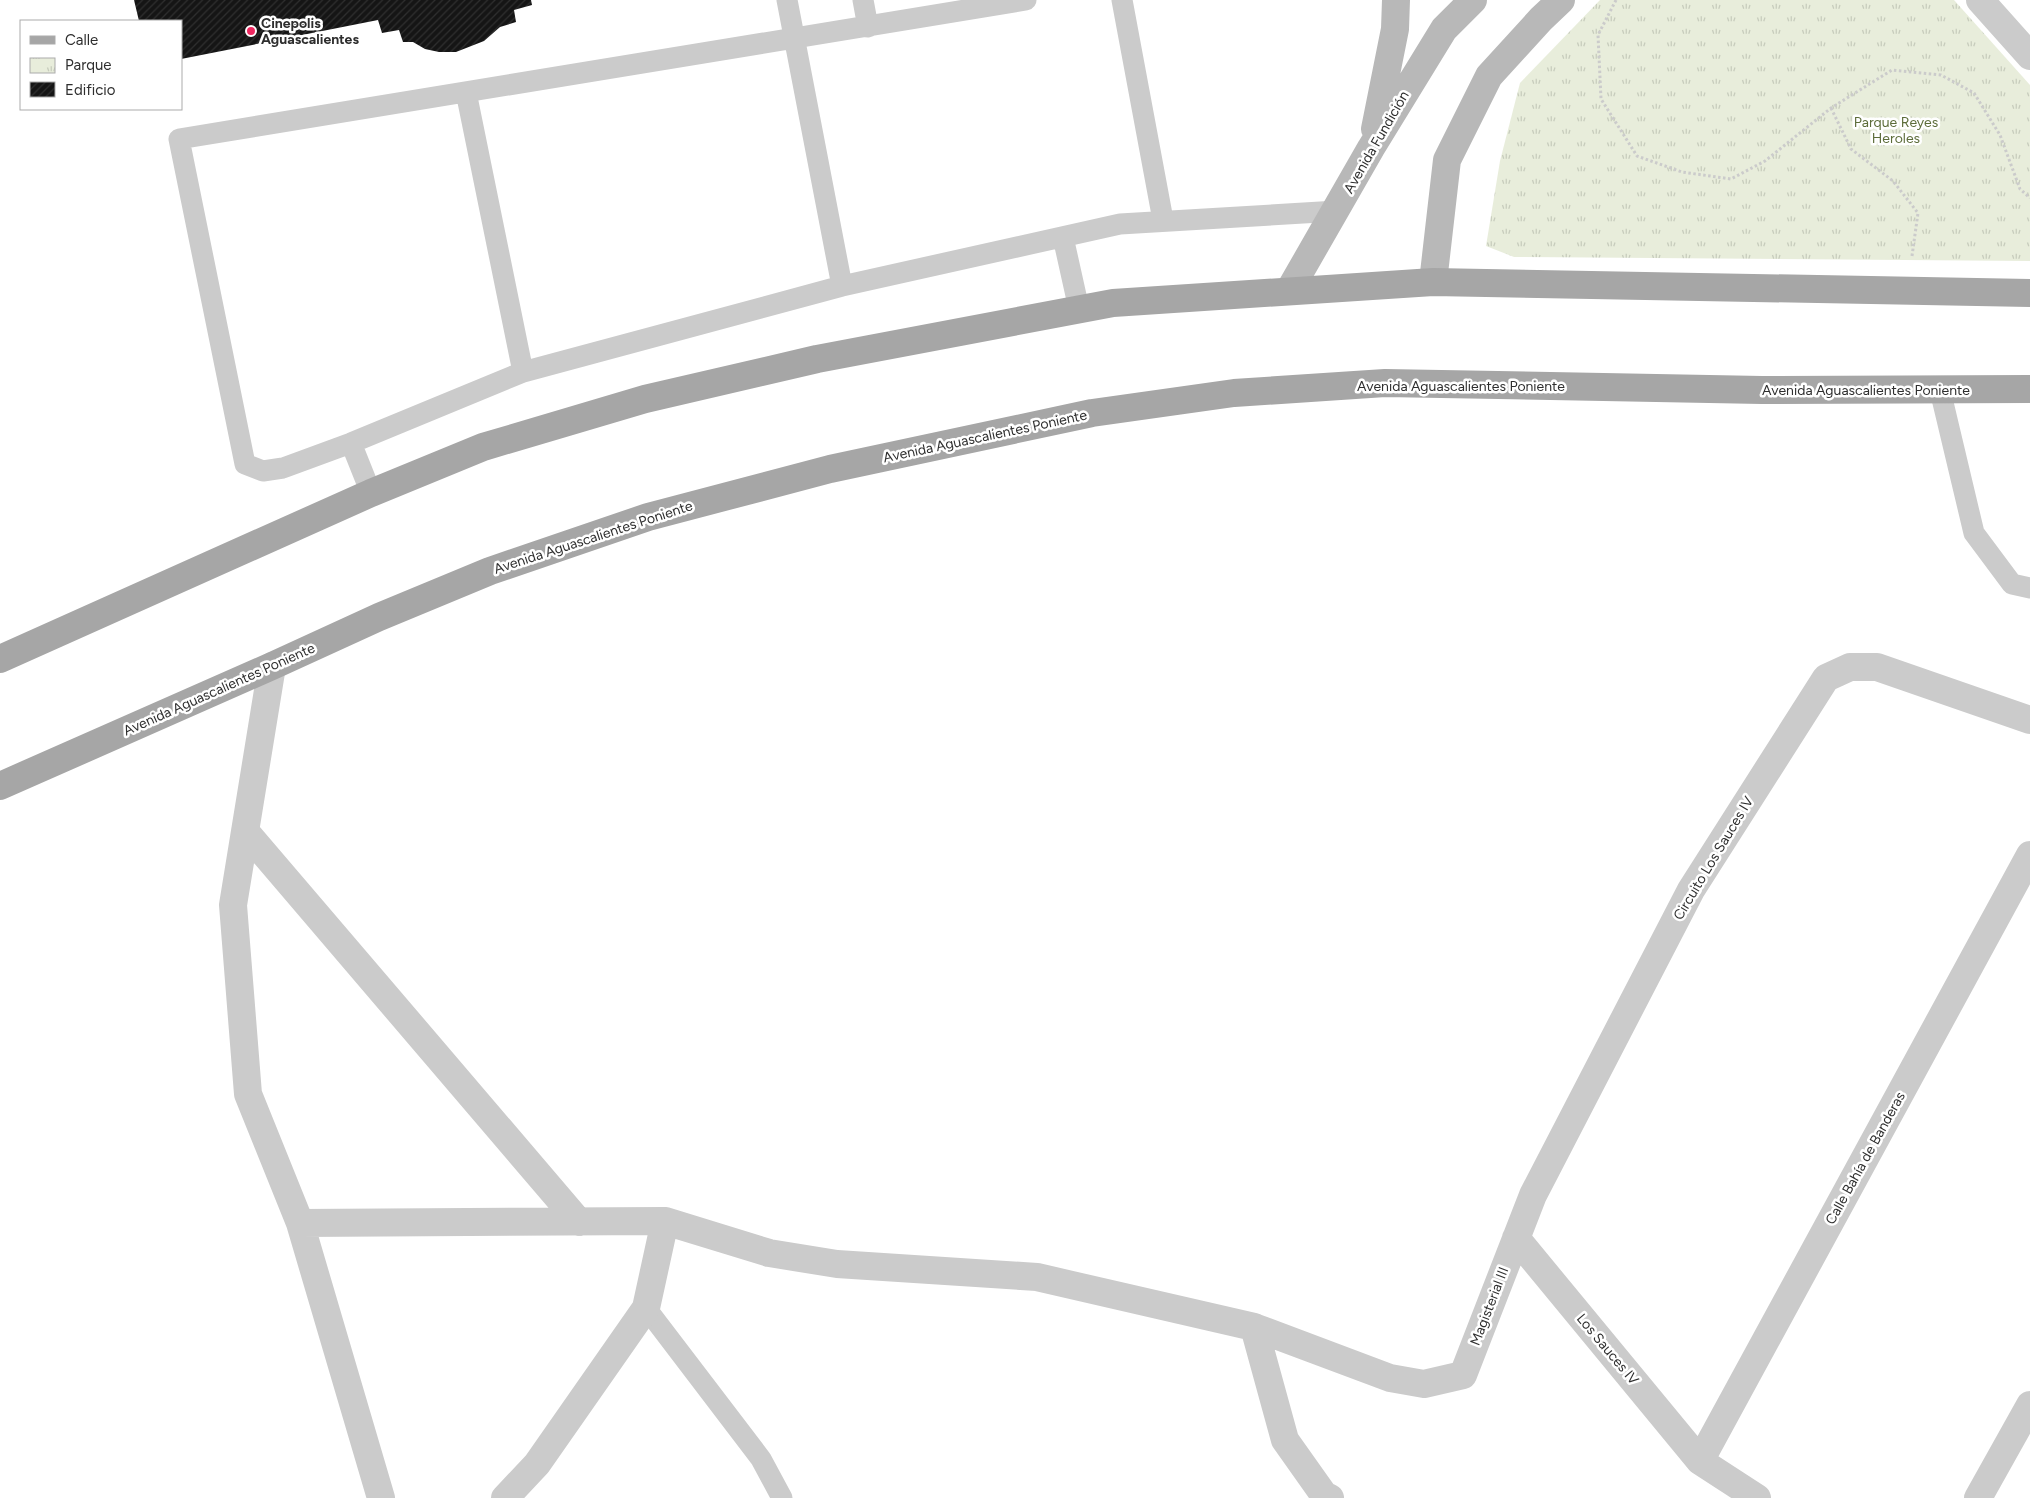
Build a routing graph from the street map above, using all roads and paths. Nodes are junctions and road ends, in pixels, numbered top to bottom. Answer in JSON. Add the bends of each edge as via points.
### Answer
{"nodes":[{"id":1,"x":787,"y":0,"type":"edge"},
{"id":2,"x":863,"y":0,"type":"edge"},
{"id":3,"x":1026,"y":0,"type":"edge"},
{"id":4,"x":1122,"y":0,"type":"edge"},
{"id":5,"x":1396,"y":0,"type":"edge"},
{"id":6,"x":1473,"y":0,"type":"edge"},
{"id":7,"x":1561,"y":0,"type":"edge"},
{"id":8,"x":1616,"y":0,"type":"edge"},
{"id":9,"x":1980,"y":0,"type":"edge"},
{"id":10,"x":868,"y":26,"type":"junction"},
{"id":11,"x":794,"y":38,"type":"junction"},
{"id":12,"x":2030,"y":56,"type":"edge"},
{"id":13,"x":466,"y":92,"type":"junction"},
{"id":14,"x":1831,"y":108,"type":"junction"},
{"id":15,"x":1371,"y":148,"type":"junction"},
{"id":16,"x":2030,"y":198,"type":"edge"},
{"id":17,"x":1336,"y":211,"type":"junction"},
{"id":18,"x":1163,"y":220,"type":"junction"},
{"id":19,"x":1063,"y":237,"type":"junction"},
{"id":20,"x":1912,"y":260,"type":"dead end"},
{"id":21,"x":1433,"y":282,"type":"junction"},
{"id":22,"x":842,"y":286,"type":"junction"},
{"id":23,"x":1289,"y":291,"type":"junction"},
{"id":24,"x":2030,"y":293,"type":"edge"},
{"id":25,"x":1079,"y":309,"type":"junction"},
{"id":26,"x":523,"y":372,"type":"junction"},
{"id":27,"x":2030,"y":389,"type":"edge"},
{"id":28,"x":1940,"y":390,"type":"junction"},
{"id":29,"x":351,"y":443,"type":"junction"},
{"id":30,"x":371,"y":493,"type":"junction"},
{"id":31,"x":2030,"y":588,"type":"edge"},
{"id":32,"x":0,"y":658,"type":"edge"},
{"id":33,"x":272,"y":666,"type":"junction"},
{"id":34,"x":2030,"y":720,"type":"edge"},
{"id":35,"x":0,"y":786,"type":"edge"},
{"id":36,"x":245,"y":831,"type":"junction"},
{"id":37,"x":2030,"y":855,"type":"edge"},
{"id":38,"x":665,"y":1221,"type":"junction"},
{"id":39,"x":300,"y":1222,"type":"junction"},
{"id":40,"x":579,"y":1222,"type":"junction"},
{"id":41,"x":1516,"y":1238,"type":"junction"},
{"id":42,"x":646,"y":1308,"type":"junction"},
{"id":43,"x":1254,"y":1327,"type":"junction"},
{"id":44,"x":2030,"y":1405,"type":"edge"},
{"id":45,"x":1700,"y":1461,"type":"junction"},
{"id":46,"x":381,"y":1498,"type":"edge"},
{"id":47,"x":504,"y":1498,"type":"edge"},
{"id":48,"x":782,"y":1498,"type":"edge"},
{"id":49,"x":1330,"y":1498,"type":"edge"},
{"id":50,"x":1757,"y":1498,"type":"edge"},
{"id":51,"x":1978,"y":1498,"type":"edge"}],
"edges":[{"from":1,"to":11,"type":"lane"},
{"from":2,"to":10,"type":"lane"},
{"from":3,"to":10,"type":"lane"},
{"from":4,"to":18,"type":"lane"},
{"from":5,"to":15,"type":"street","via":[[1395,29]]},
{"from":6,"to":15,"type":"street","name":"Avenida Fundición","via":[[1444,29]]},
{"from":7,"to":21,"type":"street","via":[[1489,76],[1447,160]]},
{"from":8,"to":14,"type":"path","via":[[1598,35],[1601,99],[1637,156],[1682,172],[1731,180],[1765,161]]},
{"from":9,"to":12,"type":"street"},
{"from":10,"to":11,"type":"lane"},
{"from":11,"to":13,"type":"lane"},
{"from":11,"to":22,"type":"lane"},
{"from":13,"to":26,"type":"lane"},
{"from":13,"to":29,"type":"lane","via":[[179,139],[245,464],[263,471],[282,468]]},
{"from":14,"to":16,"type":"path","via":[[1892,70],[1941,75],[1974,93],[2000,135],[2020,189]]},
{"from":14,"to":20,"type":"path","via":[[1851,149],[1893,182],[1918,213]]},
{"from":15,"to":17,"type":"street","name":"Avenida Fundición"},
{"from":17,"to":18,"type":"lane"},
{"from":17,"to":23,"type":"street","name":"Avenida Fundición"},
{"from":18,"to":19,"type":"lane","via":[[1120,224]]},
{"from":19,"to":22,"type":"lane"},
{"from":19,"to":25,"type":"lane"},
{"from":21,"to":23,"type":"main road"},
{"from":21,"to":24,"type":"main road"},
{"from":22,"to":26,"type":"lane"},
{"from":23,"to":25,"type":"main road","via":[[1113,303]]},
{"from":25,"to":30,"type":"main road","via":[[817,359],[645,399],[483,448]]},
{"from":26,"to":29,"type":"lane"},
{"from":27,"to":28,"type":"main road","name":"Avenida Aguascalientes Poniente"},
{"from":28,"to":31,"type":"lane","via":[[1974,533],[2012,584]]},
{"from":28,"to":33,"type":"main road","name":"Avenida Aguascalientes Poniente","via":[[1386,383],[1234,393],[1092,413],[830,469],[648,517],[490,571],[379,616]]},
{"from":29,"to":30,"type":"lane"},
{"from":30,"to":32,"type":"main road"},
{"from":33,"to":35,"type":"main road","name":"Avenida Aguascalientes Poniente"},
{"from":33,"to":36,"type":"street"},
{"from":34,"to":41,"type":"street","name":"Circuito Los Sauces IV","via":[[1877,666],[1850,667],[1826,678],[1691,890],[1533,1195]]},
{"from":36,"to":39,"type":"street","via":[[233,905],[248,1094]]},
{"from":36,"to":40,"type":"street"},
{"from":37,"to":45,"type":"street","name":"Calle Bahía de Banderas"},
{"from":38,"to":40,"type":"street"},
{"from":38,"to":42,"type":"street"},
{"from":38,"to":43,"type":"street","via":[[769,1253],[837,1264],[1036,1278]]},
{"from":39,"to":40,"type":"street"},
{"from":39,"to":46,"type":"street"},
{"from":41,"to":43,"type":"street","name":"Magisterial III","via":[[1463,1375],[1424,1384],[1390,1378]]},
{"from":41,"to":45,"type":"street","name":"Los Sauces IV"},
{"from":42,"to":47,"type":"street","via":[[537,1464]]},
{"from":42,"to":48,"type":"lane","via":[[761,1459]]},
{"from":43,"to":49,"type":"street","via":[[1285,1440],[1324,1495]]},
{"from":44,"to":51,"type":"street"},
{"from":45,"to":50,"type":"street","name":"Los Sauces IV"}]}
